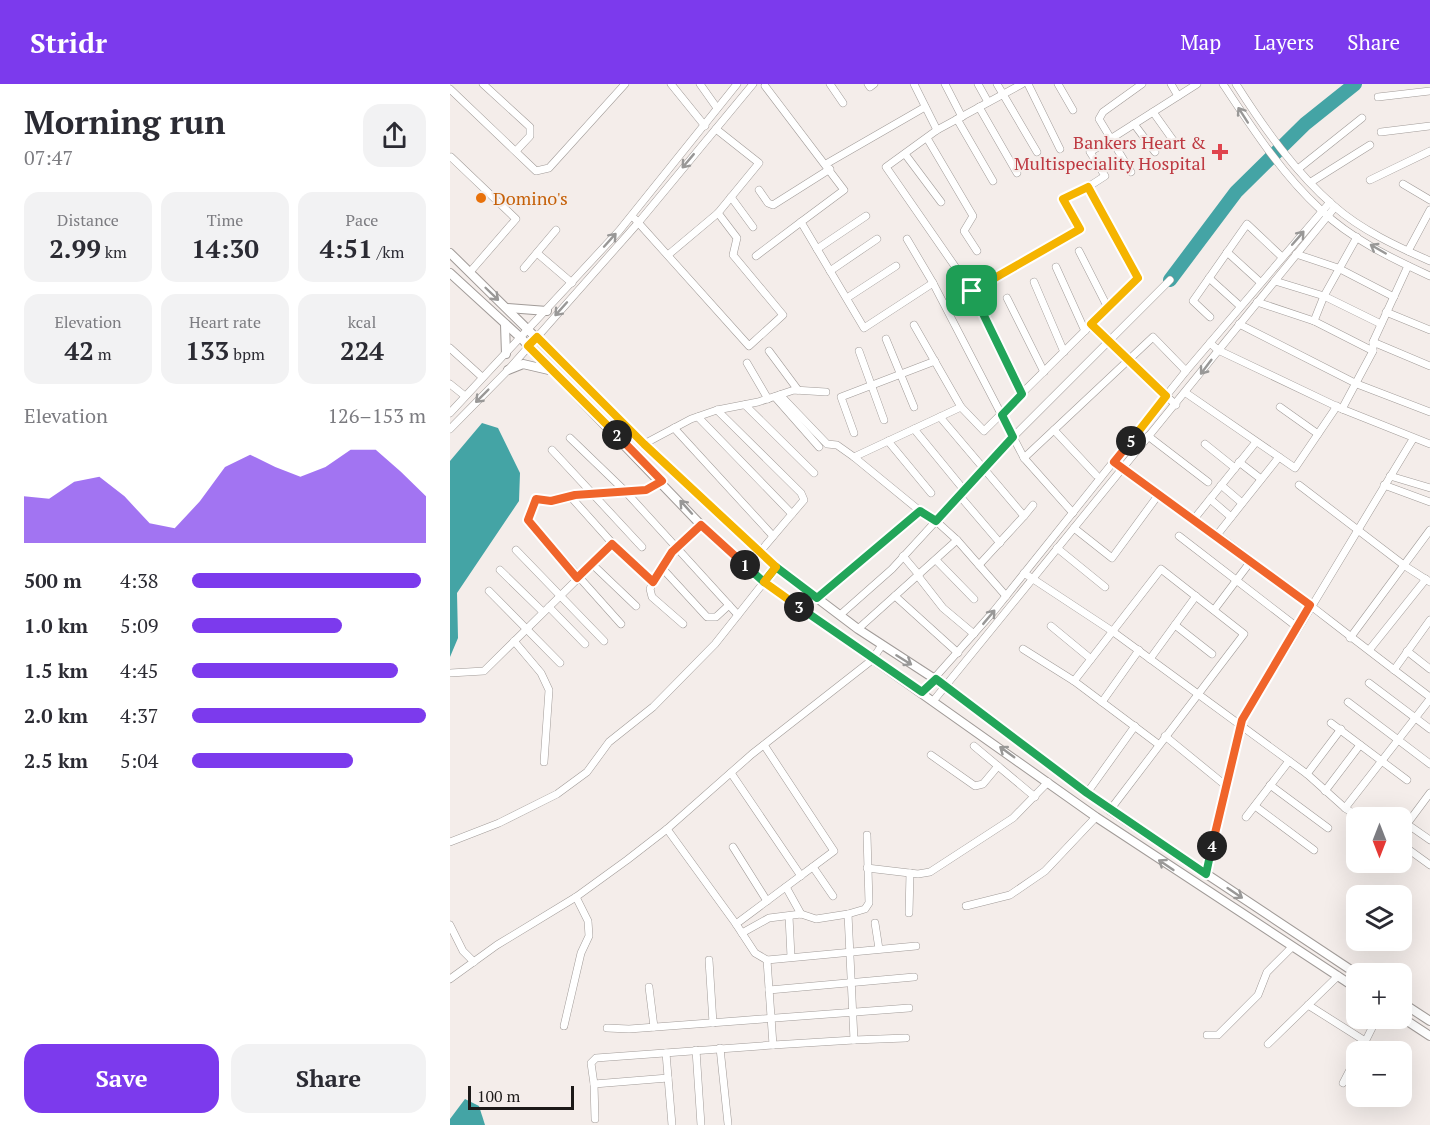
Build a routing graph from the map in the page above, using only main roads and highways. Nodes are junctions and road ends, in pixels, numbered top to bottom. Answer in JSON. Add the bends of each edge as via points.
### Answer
{"nodes":[{"id":1,"x":450,"y":253,"type":"edge"},
{"id":2,"x":450,"y":274,"type":"edge"},
{"id":3,"x":507,"y":308,"type":"junction"},
{"id":4,"x":548,"y":311,"type":"road end"},
{"id":5,"x":505,"y":323,"type":"junction"},
{"id":6,"x":506,"y":354,"type":"road end"},
{"id":7,"x":508,"y":370,"type":"road end"},
{"id":8,"x":554,"y":371,"type":"junction"},
{"id":9,"x":1346,"y":967,"type":"edge"},
{"id":10,"x":1346,"y":981,"type":"edge"},
{"id":11,"x":1412,"y":1009,"type":"edge"},
{"id":12,"x":1430,"y":1021,"type":"edge"},
{"id":13,"x":1412,"y":1024,"type":"edge"},
{"id":14,"x":1430,"y":1036,"type":"edge"}],
"edges":[{"from":1,"to":3,"type":"main road","one_way":true},
{"from":2,"to":5,"type":"main road"},
{"from":3,"to":4,"type":"main road"},
{"from":3,"to":9,"type":"main road","one_way":true,"via":[[776,567],[858,629],[945,685],[1110,810]]},
{"from":5,"to":6,"type":"main road"},
{"from":5,"to":8,"type":"main road"},
{"from":7,"to":8,"type":"main road","via":[[523,364]]},
{"from":10,"to":8,"type":"main road","one_way":true,"via":[[1096,817],[764,582],[701,525]]},
{"from":11,"to":12,"type":"main road"},
{"from":13,"to":14,"type":"main road"}]}
